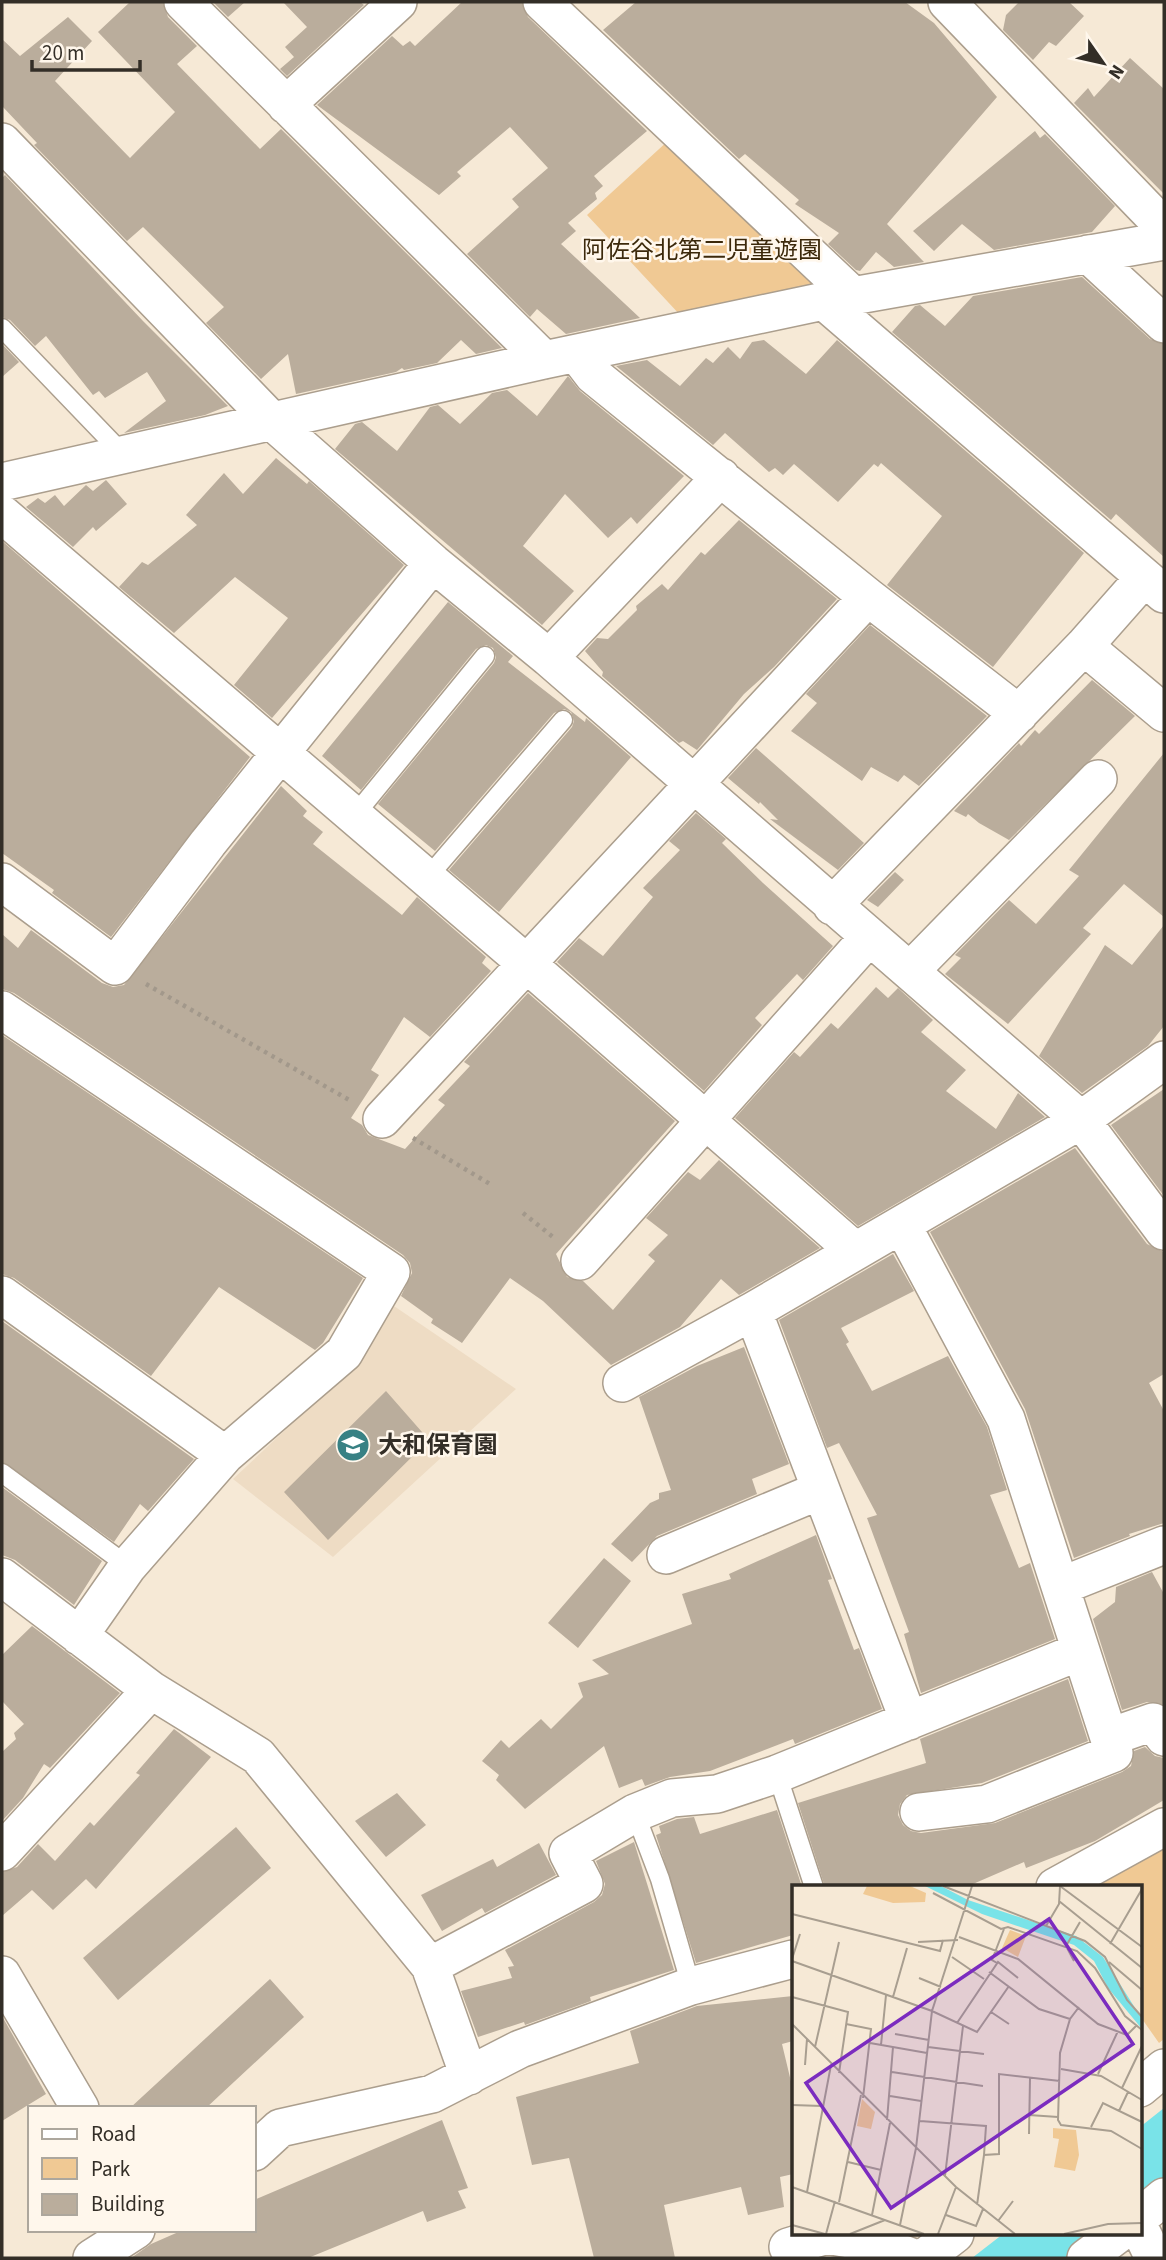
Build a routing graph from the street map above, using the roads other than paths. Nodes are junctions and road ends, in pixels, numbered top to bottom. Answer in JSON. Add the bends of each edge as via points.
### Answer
{"nodes":[{"id":1,"x":183,"y":2,"type":"edge"},
{"id":2,"x":398,"y":2,"type":"edge"},
{"id":3,"x":542,"y":2,"type":"edge"},
{"id":4,"x":949,"y":3,"type":"edge"},
{"id":5,"x":286,"y":104,"type":"junction"},
{"id":6,"x":2,"y":142,"type":"edge"},
{"id":7,"x":1164,"y":227,"type":"edge"},
{"id":8,"x":1164,"y":240,"type":"edge"},
{"id":9,"x":1088,"y":254,"type":"junction"},
{"id":10,"x":838,"y":298,"type":"junction"},
{"id":11,"x":1164,"y":324,"type":"edge"},
{"id":12,"x":2,"y":328,"type":"edge"},
{"id":13,"x":560,"y":357,"type":"junction"},
{"id":14,"x":273,"y":422,"type":"junction"},
{"id":15,"x":124,"y":455,"type":"junction"},
{"id":16,"x":721,"y":477,"type":"junction"},
{"id":17,"x":2,"y":482,"type":"edge"},
{"id":18,"x":2,"y":514,"type":"edge"},
{"id":19,"x":433,"y":563,"type":"junction"},
{"id":20,"x":1154,"y":586,"type":"edge"},
{"id":21,"x":868,"y":597,"type":"junction"},
{"id":22,"x":1083,"y":646,"type":"junction"},
{"id":23,"x":485,"y":656,"type":"dead end"},
{"id":24,"x":549,"y":658,"type":"junction"},
{"id":25,"x":1164,"y":713,"type":"edge"},
{"id":26,"x":1019,"y":714,"type":"junction"},
{"id":27,"x":563,"y":720,"type":"dead end"},
{"id":28,"x":282,"y":753,"type":"junction"},
{"id":29,"x":1098,"y":779,"type":"dead end"},
{"id":30,"x":693,"y":785,"type":"junction"},
{"id":31,"x":354,"y":816,"type":"junction"},
{"id":32,"x":427,"y":878,"type":"junction"},
{"id":33,"x":2,"y":882,"type":"edge"},
{"id":34,"x":832,"y":906,"type":"junction"},
{"id":35,"x":869,"y":937,"type":"junction"},
{"id":36,"x":527,"y":964,"type":"junction"},
{"id":37,"x":911,"y":970,"type":"junction"},
{"id":38,"x":2,"y":1010,"type":"edge"},
{"id":39,"x":1164,"y":1059,"type":"edge"},
{"id":40,"x":382,"y":1119,"type":"road end"},
{"id":41,"x":706,"y":1119,"type":"junction"},
{"id":42,"x":1081,"y":1120,"type":"junction"},
{"id":43,"x":902,"y":1225,"type":"junction"},
{"id":44,"x":1164,"y":1231,"type":"edge"},
{"id":45,"x":854,"y":1250,"type":"junction"},
{"id":46,"x":580,"y":1261,"type":"dead end"},
{"id":47,"x":2,"y":1295,"type":"edge"},
{"id":48,"x":753,"y":1311,"type":"junction"},
{"id":49,"x":622,"y":1384,"type":"dead end"},
{"id":50,"x":225,"y":1455,"type":"junction"},
{"id":51,"x":2,"y":1473,"type":"edge"},
{"id":52,"x":821,"y":1490,"type":"junction"},
{"id":53,"x":1164,"y":1546,"type":"edge"},
{"id":54,"x":666,"y":1555,"type":"dead end"},
{"id":55,"x":128,"y":1566,"type":"junction"},
{"id":56,"x":2,"y":1577,"type":"edge"},
{"id":57,"x":1061,"y":1586,"type":"junction"},
{"id":58,"x":79,"y":1636,"type":"junction"},
{"id":59,"x":1081,"y":1651,"type":"junction"},
{"id":60,"x":151,"y":1690,"type":"junction"},
{"id":61,"x":909,"y":1721,"type":"junction"},
{"id":62,"x":1110,"y":1737,"type":"junction"},
{"id":63,"x":1164,"y":1737,"type":"edge"},
{"id":64,"x":777,"y":1774,"type":"junction"},
{"id":65,"x":919,"y":1812,"type":"dead end"},
{"id":66,"x":635,"y":1813,"type":"junction"},
{"id":67,"x":1164,"y":1827,"type":"edge"},
{"id":68,"x":2,"y":1852,"type":"edge"},
{"id":69,"x":813,"y":1885,"type":"edge"},
{"id":70,"x":1059,"y":1885,"type":"edge"},
{"id":71,"x":792,"y":1959,"type":"edge"},
{"id":72,"x":430,"y":1966,"type":"junction"},
{"id":73,"x":2,"y":1975,"type":"edge"},
{"id":74,"x":691,"y":1986,"type":"junction"},
{"id":75,"x":1164,"y":2068,"type":"edge"},
{"id":76,"x":469,"y":2076,"type":"junction"},
{"id":77,"x":1142,"y":2086,"type":"edge"},
{"id":78,"x":79,"y":2106,"type":"edge"},
{"id":79,"x":256,"y":2150,"type":"edge"},
{"id":80,"x":1164,"y":2197,"type":"edge"},
{"id":81,"x":1142,"y":2215,"type":"edge"},
{"id":82,"x":133,"y":2232,"type":"edge"},
{"id":83,"x":1142,"y":2233,"type":"edge"},
{"id":84,"x":824,"y":2236,"type":"edge"},
{"id":85,"x":833,"y":2236,"type":"edge"},
{"id":86,"x":952,"y":2236,"type":"edge"},
{"id":87,"x":1115,"y":2236,"type":"edge"},
{"id":88,"x":789,"y":2247,"type":"dead end"},
{"id":89,"x":92,"y":2258,"type":"edge"},
{"id":90,"x":914,"y":2258,"type":"edge"},
{"id":91,"x":924,"y":2258,"type":"edge"},
{"id":92,"x":1086,"y":2258,"type":"edge"},
{"id":93,"x":1154,"y":2258,"type":"edge"}],
"edges":[{"from":1,"to":5,"type":"street"},
{"from":2,"to":5,"type":"street"},
{"from":3,"to":10,"type":"street"},
{"from":4,"to":7,"type":"street"},
{"from":5,"to":13,"type":"street"},
{"from":6,"to":14,"type":"street"},
{"from":8,"to":9,"type":"street"},
{"from":9,"to":10,"type":"street"},
{"from":9,"to":11,"type":"street"},
{"from":10,"to":13,"type":"street"},
{"from":10,"to":20,"type":"street"},
{"from":12,"to":15,"type":"lane"},
{"from":13,"to":14,"type":"street"},
{"from":13,"to":16,"type":"street","via":[[593,375]]},
{"from":14,"to":15,"type":"street"},
{"from":14,"to":19,"type":"street"},
{"from":15,"to":17,"type":"street"},
{"from":16,"to":21,"type":"street"},
{"from":16,"to":24,"type":"street"},
{"from":18,"to":28,"type":"street"},
{"from":19,"to":24,"type":"street"},
{"from":19,"to":28,"type":"street"},
{"from":20,"to":22,"type":"street"},
{"from":21,"to":26,"type":"street"},
{"from":21,"to":30,"type":"street"},
{"from":22,"to":25,"type":"street"},
{"from":22,"to":26,"type":"street"},
{"from":23,"to":31,"type":"lane"},
{"from":24,"to":30,"type":"street"},
{"from":26,"to":34,"type":"street"},
{"from":27,"to":32,"type":"lane"},
{"from":28,"to":31,"type":"street"},
{"from":28,"to":33,"type":"street","via":[[115,966]]},
{"from":29,"to":37,"type":"street"},
{"from":30,"to":34,"type":"street"},
{"from":30,"to":36,"type":"street"},
{"from":31,"to":32,"type":"street"},
{"from":32,"to":36,"type":"street"},
{"from":34,"to":35,"type":"street"},
{"from":35,"to":37,"type":"street"},
{"from":35,"to":41,"type":"street"},
{"from":36,"to":40,"type":"street"},
{"from":36,"to":41,"type":"street"},
{"from":37,"to":42,"type":"street"},
{"from":38,"to":50,"type":"street","via":[[391,1272],[344,1353]]},
{"from":39,"to":42,"type":"street"},
{"from":41,"to":45,"type":"street"},
{"from":41,"to":46,"type":"street"},
{"from":42,"to":43,"type":"street"},
{"from":42,"to":44,"type":"street"},
{"from":43,"to":45,"type":"street"},
{"from":43,"to":57,"type":"street","via":[[1006,1419]]},
{"from":45,"to":48,"type":"street"},
{"from":47,"to":50,"type":"street"},
{"from":48,"to":49,"type":"street"},
{"from":48,"to":52,"type":"street"},
{"from":50,"to":55,"type":"street"},
{"from":51,"to":55,"type":"lane"},
{"from":52,"to":54,"type":"street"},
{"from":52,"to":61,"type":"street"},
{"from":53,"to":57,"type":"street"},
{"from":55,"to":58,"type":"street"},
{"from":56,"to":58,"type":"street"},
{"from":57,"to":59,"type":"street"},
{"from":58,"to":60,"type":"street"},
{"from":59,"to":61,"type":"street"},
{"from":59,"to":62,"type":"street"},
{"from":60,"to":68,"type":"street"},
{"from":60,"to":72,"type":"street","via":[[258,1756]]},
{"from":61,"to":64,"type":"street"},
{"from":62,"to":63,"type":"street","via":[[1153,1722]]},
{"from":62,"to":65,"type":"street","via":[[1114,1753],[987,1804]]},
{"from":64,"to":66,"type":"street","via":[[717,1794],[697,1783]]},
{"from":64,"to":69,"type":"lane"},
{"from":66,"to":72,"type":"street","via":[[568,1853],[584,1884]]},
{"from":66,"to":74,"type":"lane"},
{"from":67,"to":70,"type":"street"},
{"from":71,"to":74,"type":"street"},
{"from":72,"to":76,"type":"street"},
{"from":73,"to":78,"type":"street"},
{"from":74,"to":76,"type":"street","via":[[520,2049]]},
{"from":75,"to":77,"type":"street"},
{"from":76,"to":79,"type":"street","via":[[432,2094],[280,2128]]},
{"from":80,"to":81,"type":"street"},
{"from":82,"to":89,"type":"street"},
{"from":83,"to":93,"type":"street"},
{"from":84,"to":88,"type":"street"},
{"from":85,"to":90,"type":"street","via":[[877,2244]]},
{"from":86,"to":91,"type":"street"},
{"from":87,"to":92,"type":"street"}]}
